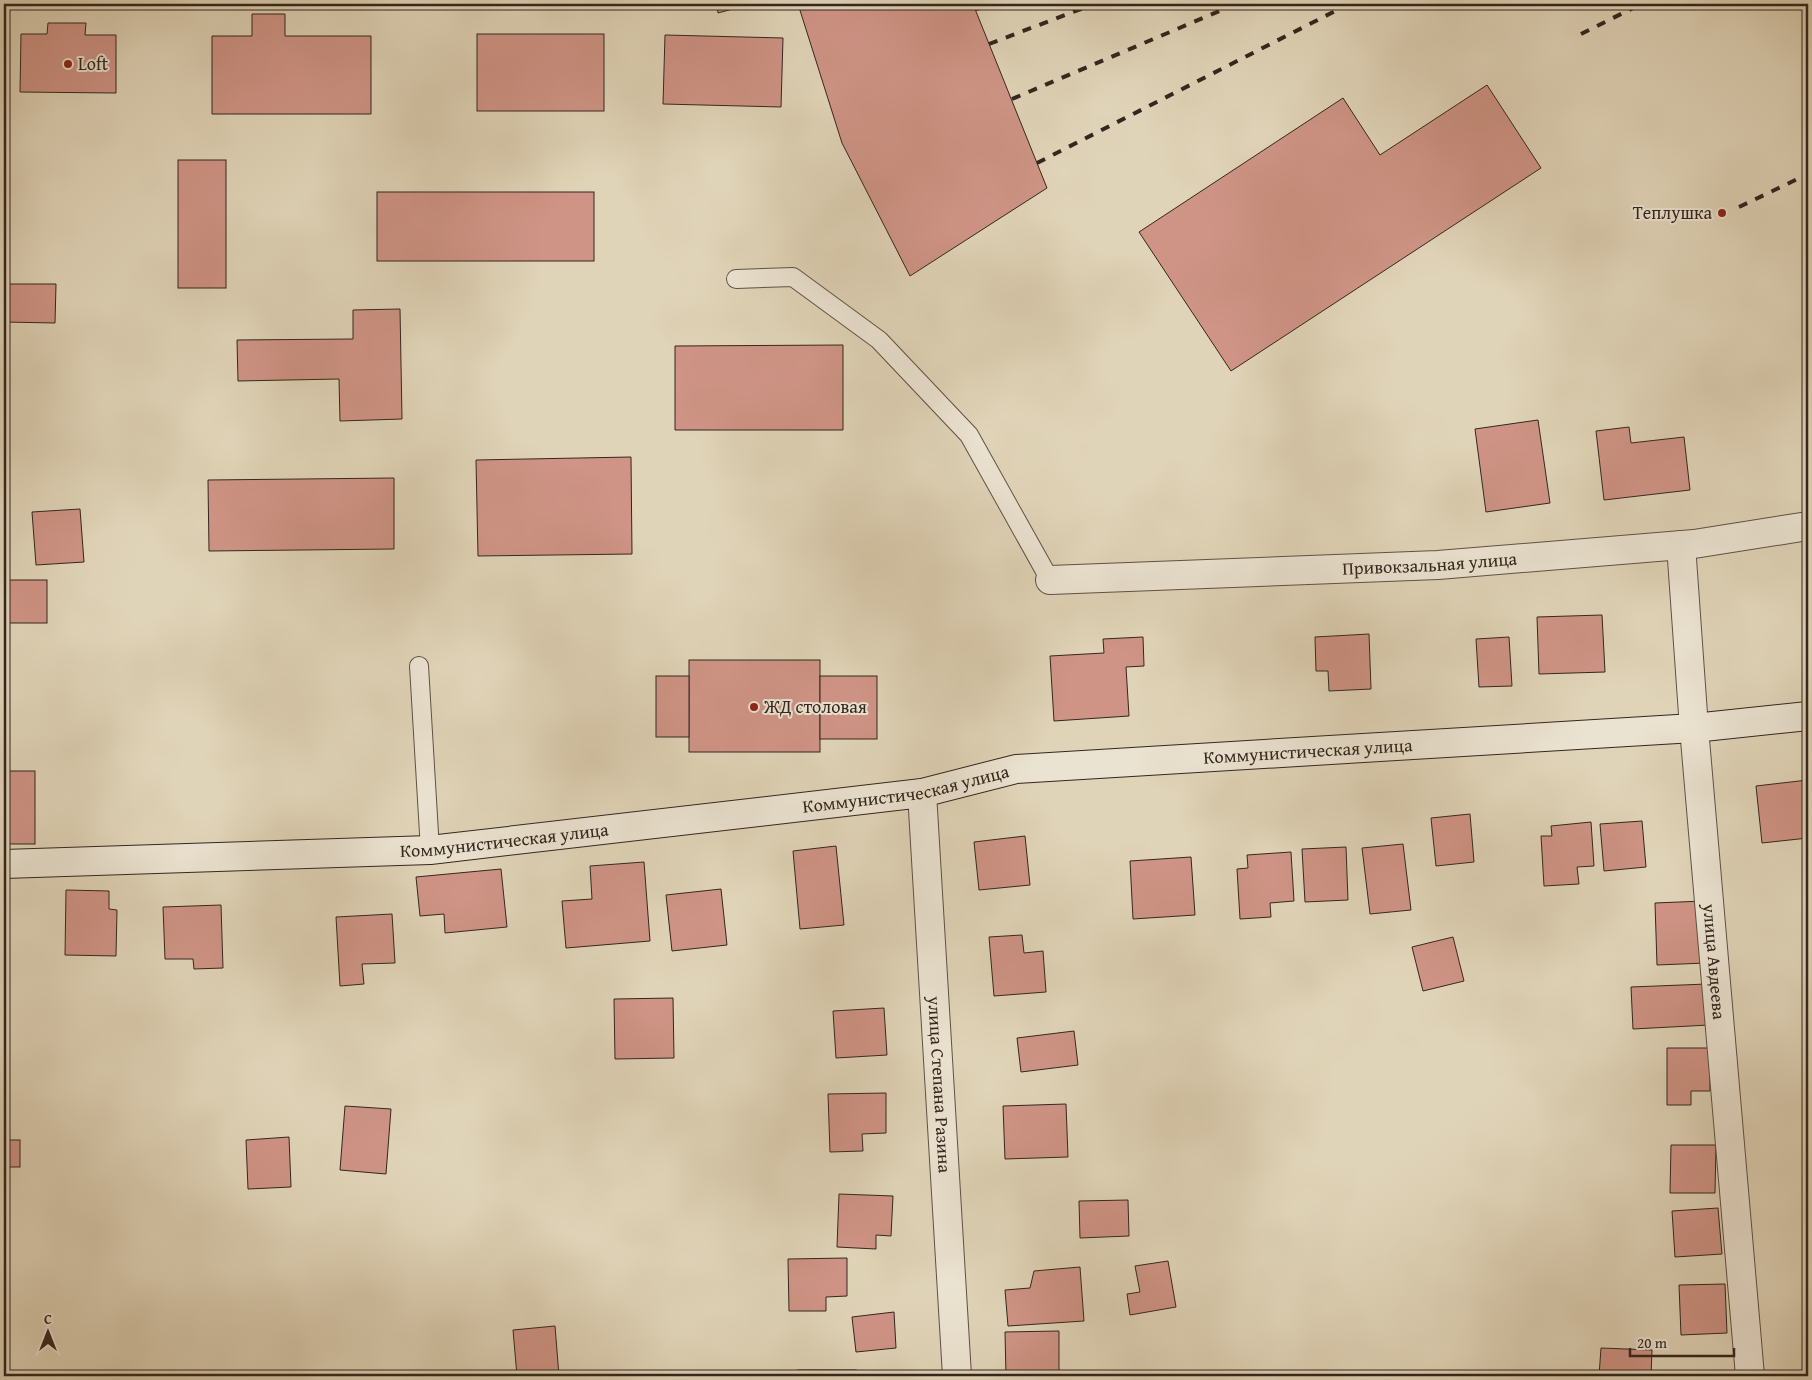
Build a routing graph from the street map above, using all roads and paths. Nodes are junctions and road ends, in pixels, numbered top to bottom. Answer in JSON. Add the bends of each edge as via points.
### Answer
{"nodes":[{"id":1,"x":736,"y":279,"type":"dead end"},
{"id":2,"x":1808,"y":526,"type":"edge"},
{"id":3,"x":1681,"y":545,"type":"junction"},
{"id":4,"x":1050,"y":580,"type":"joint"},
{"id":5,"x":419,"y":666,"type":"dead end"},
{"id":6,"x":1808,"y":716,"type":"edge"},
{"id":7,"x":1694,"y":728,"type":"junction"},
{"id":8,"x":922,"y":793,"type":"junction"},
{"id":9,"x":430,"y":850,"type":"junction"},
{"id":10,"x":4,"y":864,"type":"edge"},
{"id":11,"x":957,"y":1376,"type":"edge"},
{"id":12,"x":1750,"y":1376,"type":"edge"}],
"edges":[{"from":1,"to":4,"type":"lane","via":[[793,277],[879,340],[969,436]]},
{"from":2,"to":3,"type":"street","name":"Привокзальная улица"},
{"from":3,"to":4,"type":"street","name":"Привокзальная улица","via":[[1438,565]]},
{"from":3,"to":7,"type":"street","name":"улица Авдеева"},
{"from":5,"to":9,"type":"lane"},
{"from":6,"to":7,"type":"street","name":"Коммунистическая улица"},
{"from":7,"to":8,"type":"street","name":"Коммунистическая улица","via":[[1016,769]]},
{"from":7,"to":12,"type":"street","name":"улица Авдеева"},
{"from":8,"to":9,"type":"street","name":"Коммунистическая улица"},
{"from":8,"to":11,"type":"street","name":"улица Степана Разина"},
{"from":9,"to":10,"type":"street","name":"Коммунистическая улица"}]}
